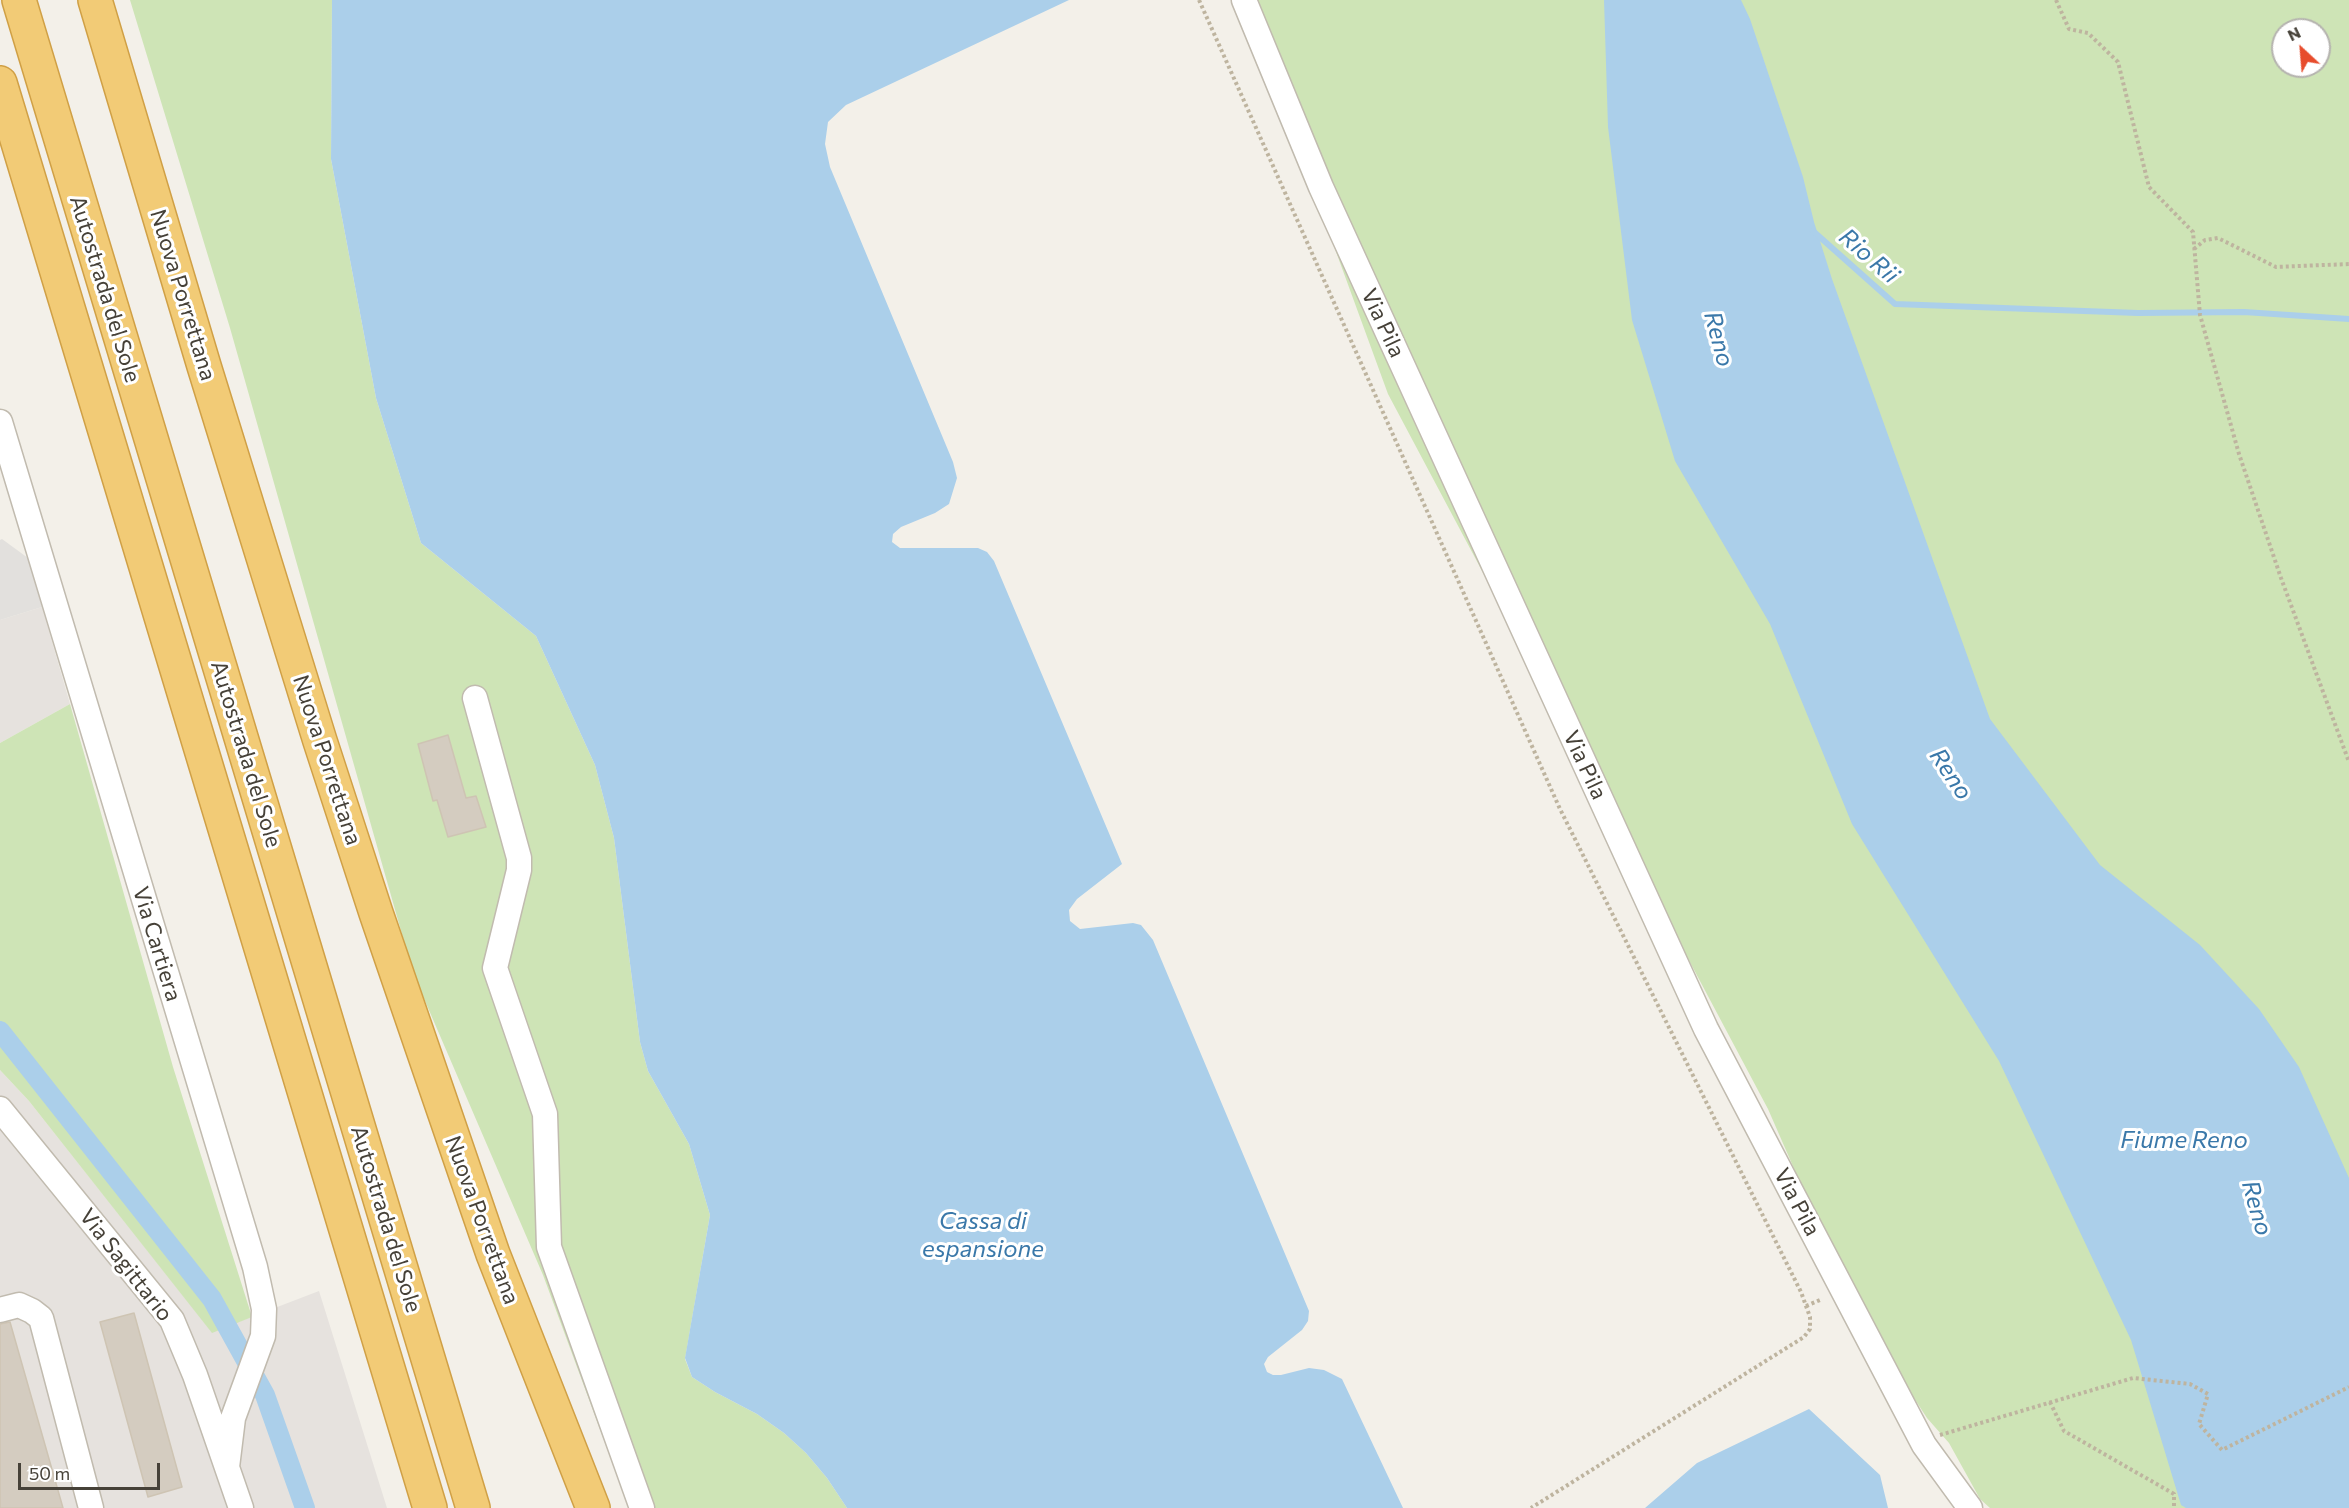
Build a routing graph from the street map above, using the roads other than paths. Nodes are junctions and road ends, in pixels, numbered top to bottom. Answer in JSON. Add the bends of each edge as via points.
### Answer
{"nodes":[{"id":1,"x":19,"y":0,"type":"edge"},
{"id":2,"x":94,"y":0,"type":"edge"},
{"id":3,"x":1244,"y":0,"type":"edge"},
{"id":4,"x":0,"y":83,"type":"edge"},
{"id":5,"x":0,"y":422,"type":"edge"},
{"id":6,"x":475,"y":698,"type":"dead end"},
{"id":7,"x":0,"y":1109,"type":"edge"},
{"id":8,"x":492,"y":1254,"type":"junction"},
{"id":9,"x":0,"y":1310,"type":"edge"},
{"id":10,"x":227,"y":1467,"type":"junction"},
{"id":11,"x":91,"y":1508,"type":"edge"},
{"id":12,"x":241,"y":1508,"type":"edge"},
{"id":13,"x":430,"y":1508,"type":"edge"},
{"id":14,"x":472,"y":1508,"type":"edge"},
{"id":15,"x":570,"y":1508,"type":"edge"},
{"id":16,"x":593,"y":1508,"type":"edge"},
{"id":17,"x":642,"y":1508,"type":"edge"},
{"id":18,"x":1970,"y":1508,"type":"edge"}],
"edges":[{"from":1,"to":14,"type":"highway","name":"Autostrada del Sole"},
{"from":2,"to":8,"type":"highway","name":"Nuova Porrettana","via":[[320,741]]},
{"from":3,"to":18,"type":"street","name":"Via Pila","via":[[1321,187],[1706,1029],[1924,1445]]},
{"from":4,"to":13,"type":"highway","name":"Autostrada del Sole"},
{"from":5,"to":10,"type":"street","name":"Via Cartiera","via":[[255,1267],[264,1310],[263,1336],[233,1418]]},
{"from":6,"to":17,"type":"street","via":[[519,858],[495,968],[545,1114],[549,1247]]},
{"from":7,"to":10,"type":"street","name":"Via Sagittario","via":[[172,1320]]},
{"from":8,"to":15,"type":"highway"},
{"from":8,"to":16,"type":"highway","name":"Nuova Porrettana"},
{"from":9,"to":11,"type":"street","via":[[19,1305],[41,1318]]},
{"from":10,"to":12,"type":"street","name":"Via Sagittario"}]}
